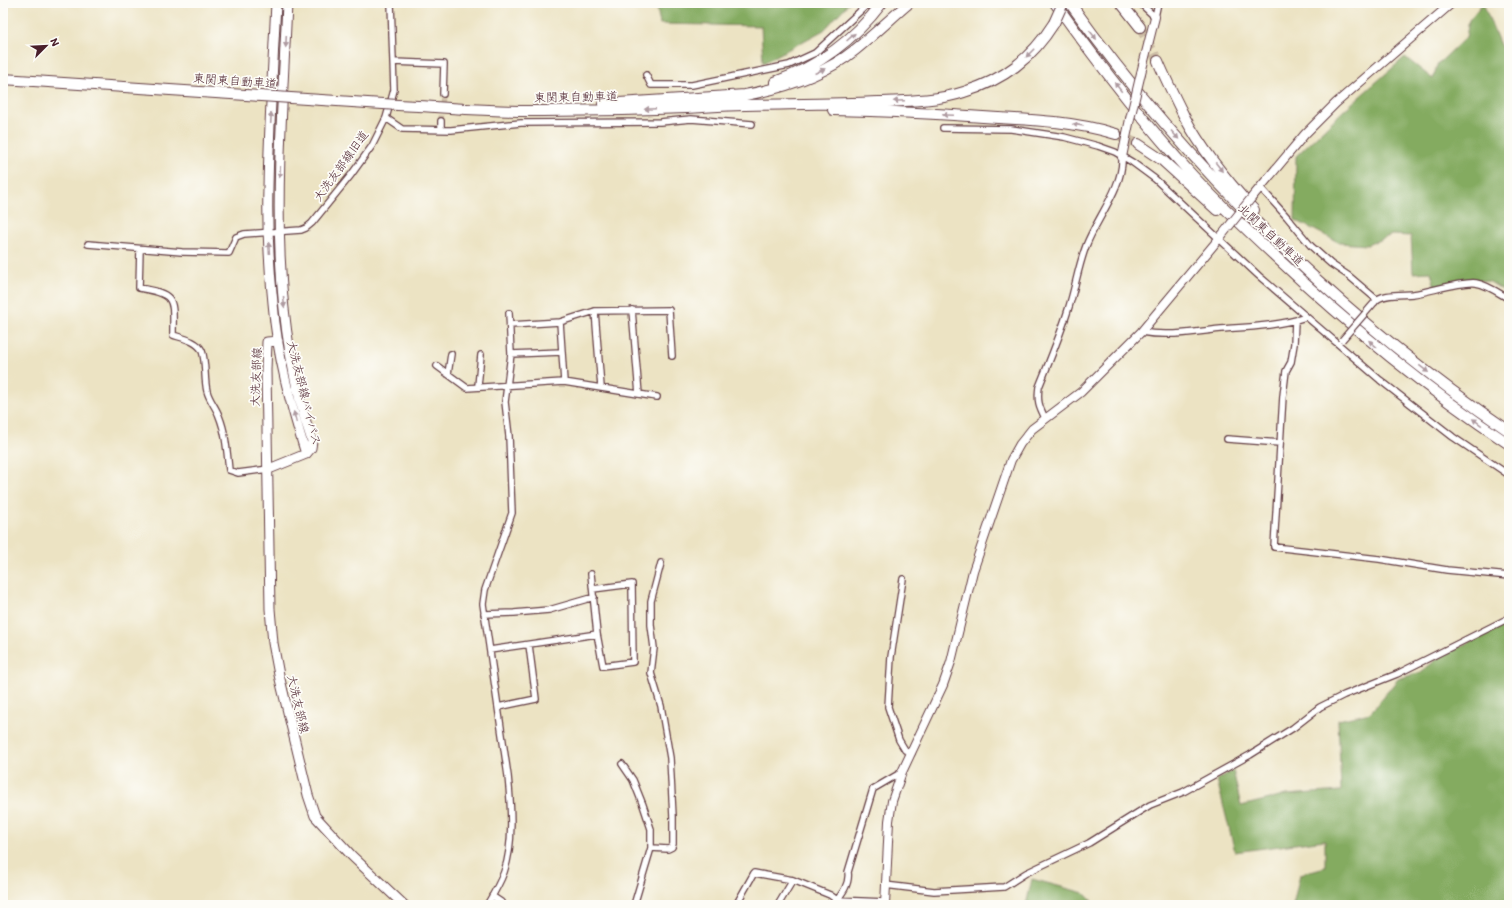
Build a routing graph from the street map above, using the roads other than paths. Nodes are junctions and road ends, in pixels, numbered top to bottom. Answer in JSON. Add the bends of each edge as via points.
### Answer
{"nodes":[{"id":1,"x":276,"y":3,"type":"edge"},
{"id":2,"x":287,"y":3,"type":"edge"},
{"id":3,"x":391,"y":3,"type":"edge"},
{"id":4,"x":870,"y":3,"type":"edge"},
{"id":5,"x":882,"y":3,"type":"edge"},
{"id":6,"x":908,"y":3,"type":"edge"},
{"id":7,"x":1056,"y":3,"type":"edge"},
{"id":8,"x":1063,"y":3,"type":"edge"},
{"id":9,"x":1070,"y":3,"type":"edge"},
{"id":10,"x":1121,"y":3,"type":"edge"},
{"id":11,"x":1140,"y":3,"type":"edge"},
{"id":12,"x":1158,"y":3,"type":"edge"},
{"id":13,"x":1452,"y":3,"type":"edge"},
{"id":14,"x":1155,"y":17,"type":"junction"},
{"id":15,"x":1140,"y":26,"type":"tunnel mouth"},
{"id":16,"x":1158,"y":61,"type":"tunnel mouth"},
{"id":17,"x":393,"y":62,"type":"junction"},
{"id":18,"x":646,"y":75,"type":"dead end"},
{"id":19,"x":3,"y":78,"type":"edge"},
{"id":20,"x":443,"y":94,"type":"tunnel mouth"},
{"id":21,"x":688,"y":103,"type":"junction"},
{"id":22,"x":386,"y":118,"type":"junction"},
{"id":23,"x":441,"y":121,"type":"tunnel mouth"},
{"id":24,"x":752,"y":124,"type":"dead end"},
{"id":25,"x":943,"y":128,"type":"dead end"},
{"id":26,"x":441,"y":130,"type":"junction"},
{"id":27,"x":1116,"y":134,"type":"tunnel mouth"},
{"id":28,"x":1138,"y":144,"type":"tunnel mouth"},
{"id":29,"x":1122,"y":157,"type":"junction"},
{"id":30,"x":1260,"y":187,"type":"junction"},
{"id":31,"x":268,"y":231,"type":"junction"},
{"id":32,"x":279,"y":232,"type":"junction"},
{"id":33,"x":1220,"y":237,"type":"junction"},
{"id":34,"x":88,"y":244,"type":"dead end"},
{"id":35,"x":140,"y":249,"type":"junction"},
{"id":36,"x":1318,"y":297,"type":"junction"},
{"id":37,"x":1509,"y":300,"type":"edge"},
{"id":38,"x":1375,"y":301,"type":"junction"},
{"id":39,"x":1350,"y":309,"type":"junction"},
{"id":40,"x":632,"y":310,"type":"junction"},
{"id":41,"x":595,"y":311,"type":"junction"},
{"id":42,"x":509,"y":313,"type":"dead end"},
{"id":43,"x":1306,"y":317,"type":"junction"},
{"id":44,"x":1295,"y":321,"type":"junction"},
{"id":45,"x":560,"y":322,"type":"junction"},
{"id":46,"x":510,"y":325,"type":"junction"},
{"id":47,"x":1141,"y":332,"type":"junction"},
{"id":48,"x":278,"y":341,"type":"junction"},
{"id":49,"x":1341,"y":342,"type":"junction"},
{"id":50,"x":562,"y":352,"type":"junction"},
{"id":51,"x":451,"y":354,"type":"dead end"},
{"id":52,"x":511,"y":354,"type":"junction"},
{"id":53,"x":481,"y":355,"type":"dead end"},
{"id":54,"x":672,"y":356,"type":"dead end"},
{"id":55,"x":437,"y":366,"type":"dead end"},
{"id":56,"x":448,"y":374,"type":"junction"},
{"id":57,"x":564,"y":382,"type":"junction"},
{"id":58,"x":508,"y":384,"type":"junction"},
{"id":59,"x":478,"y":386,"type":"junction"},
{"id":60,"x":601,"y":387,"type":"junction"},
{"id":61,"x":639,"y":394,"type":"junction"},
{"id":62,"x":657,"y":397,"type":"dead end"},
{"id":63,"x":1045,"y":418,"type":"junction"},
{"id":64,"x":1509,"y":430,"type":"edge"},
{"id":65,"x":1227,"y":439,"type":"dead end"},
{"id":66,"x":1280,"y":443,"type":"junction"},
{"id":67,"x":1509,"y":444,"type":"edge"},
{"id":68,"x":306,"y":454,"type":"junction"},
{"id":69,"x":269,"y":469,"type":"junction"},
{"id":70,"x":1509,"y":475,"type":"edge"},
{"id":71,"x":661,"y":563,"type":"dead end"},
{"id":72,"x":591,"y":574,"type":"dead end"},
{"id":73,"x":1509,"y":576,"type":"edge"},
{"id":74,"x":903,"y":579,"type":"dead end"},
{"id":75,"x":593,"y":589,"type":"junction"},
{"id":76,"x":594,"y":597,"type":"junction"},
{"id":77,"x":484,"y":614,"type":"junction"},
{"id":78,"x":1509,"y":618,"type":"edge"},
{"id":79,"x":597,"y":634,"type":"junction"},
{"id":80,"x":529,"y":645,"type":"junction"},
{"id":81,"x":490,"y":650,"type":"junction"},
{"id":82,"x":498,"y":707,"type":"junction"},
{"id":83,"x":912,"y":753,"type":"junction"},
{"id":84,"x":622,"y":764,"type":"dead end"},
{"id":85,"x":902,"y":772,"type":"junction"},
{"id":86,"x":651,"y":848,"type":"junction"},
{"id":87,"x":793,"y":880,"type":"junction"},
{"id":88,"x":885,"y":885,"type":"junction"},
{"id":89,"x":492,"y":896,"type":"junction"},
{"id":90,"x":837,"y":900,"type":"junction"},
{"id":91,"x":885,"y":903,"type":"edge"},
{"id":92,"x":404,"y":905,"type":"edge"},
{"id":93,"x":487,"y":905,"type":"edge"},
{"id":94,"x":502,"y":905,"type":"edge"},
{"id":95,"x":634,"y":905,"type":"edge"},
{"id":96,"x":736,"y":905,"type":"edge"},
{"id":97,"x":778,"y":905,"type":"edge"},
{"id":98,"x":833,"y":905,"type":"edge"}],
"edges":[{"from":31,"to":1,"type":"main road","name":"大洗友部線バイパス","one_way":true},
{"from":2,"to":32,"type":"main road","name":"大洗友部線バイパス","one_way":true},
{"from":3,"to":17,"type":"street","name":"大洗友部線旧道"},
{"from":4,"to":18,"type":"street","via":[[815,53],[789,64],[692,85],[651,85]]},
{"from":21,"to":5,"type":"highway","one_way":true,"via":[[751,89],[801,71],[846,42]]},
{"from":21,"to":6,"type":"highway","one_way":true,"via":[[765,91],[805,78],[827,68],[855,50]]},
{"from":36,"to":7,"type":"highway","name":"北関東自動車道","one_way":true,"via":[[1192,175],[1108,75]]},
{"from":8,"to":21,"type":"highway","one_way":true,"bridge":true,"via":[[1042,41],[1019,64],[993,80],[957,94],[891,101],[736,105]]},
{"from":9,"to":39,"type":"highway","name":"北関東自動車道","one_way":true,"via":[[1127,78],[1211,175],[1263,228]]},
{"from":10,"to":15,"type":"highway"},
{"from":11,"to":14,"type":"street"},
{"from":12,"to":14,"type":"street"},
{"from":13,"to":30,"type":"street","via":[[1336,103],[1305,134]]},
{"from":14,"to":29,"type":"street","bridge":true},
{"from":16,"to":39,"type":"highway","one_way":true,"via":[[1185,117],[1223,172],[1267,224]]},
{"from":17,"to":20,"type":"street","via":[[444,64]]},
{"from":17,"to":22,"type":"street","name":"大洗友部線旧道","via":[[394,90]]},
{"from":19,"to":21,"type":"highway","name":"東関東自動車道","bridge":true,"via":[[465,108],[500,105]]},
{"from":27,"to":21,"type":"highway","one_way":true,"via":[[1077,124],[983,117]]},
{"from":22,"to":26,"type":"street","via":[[402,129]]},
{"from":22,"to":32,"type":"street","name":"大洗友部線旧道","via":[[372,146],[312,223],[301,230]]},
{"from":23,"to":26,"type":"street"},
{"from":24,"to":26,"type":"street","via":[[680,120],[521,123]]},
{"from":25,"to":29,"type":"street","via":[[994,128],[1035,132],[1084,142]]},
{"from":28,"to":36,"type":"highway","via":[[1162,160],[1250,241]]},
{"from":29,"to":33,"type":"street","via":[[1143,169]]},
{"from":29,"to":63,"type":"street","via":[[1123,163],[1113,194],[1085,248],[1068,310],[1039,387],[1039,404]]},
{"from":30,"to":33,"type":"street","bridge":true},
{"from":30,"to":38,"type":"street","via":[[1311,246],[1349,276]]},
{"from":31,"to":32,"type":"street","name":"大洗友部線旧道"},
{"from":31,"to":35,"type":"street","name":"大洗友部線旧道","via":[[236,237],[229,253]]},
{"from":48,"to":31,"type":"main road","name":"大洗友部線バイパス","one_way":true},
{"from":32,"to":68,"type":"main road","name":"大洗友部線バイパス","one_way":true,"via":[[283,302],[290,351],[312,442]]},
{"from":33,"to":43,"type":"street"},
{"from":33,"to":47,"type":"street"},
{"from":34,"to":35,"type":"street"},
{"from":35,"to":69,"type":"street","via":[[139,288],[166,295],[172,302],[173,335],[189,340],[202,350],[207,392],[222,423],[229,470],[238,473]]},
{"from":67,"to":36,"type":"highway","name":"北関東自動車道","one_way":true,"via":[[1387,355]]},
{"from":37,"to":38,"type":"street","via":[[1482,285],[1468,283],[1425,293],[1384,296]]},
{"from":38,"to":49,"type":"street","bridge":true},
{"from":39,"to":64,"type":"highway","name":"北関東自動車道","one_way":true,"via":[[1450,389]]},
{"from":40,"to":41,"type":"street"},
{"from":40,"to":54,"type":"street","via":[[669,310]]},
{"from":40,"to":61,"type":"street"},
{"from":41,"to":45,"type":"street"},
{"from":41,"to":60,"type":"street"},
{"from":42,"to":46,"type":"street"},
{"from":43,"to":44,"type":"street"},
{"from":43,"to":49,"type":"street"},
{"from":44,"to":47,"type":"street","via":[[1172,334]]},
{"from":44,"to":66,"type":"street","via":[[1292,362],[1286,371]]},
{"from":45,"to":46,"type":"street"},
{"from":45,"to":50,"type":"street"},
{"from":46,"to":52,"type":"street"},
{"from":47,"to":63,"type":"street","via":[[1081,392]]},
{"from":68,"to":48,"type":"main road","name":"大洗友部線バイパス","one_way":true,"via":[[290,399]]},
{"from":48,"to":69,"type":"main road","name":"大洗友部線","via":[[267,342]]},
{"from":49,"to":70,"type":"street","via":[[1380,380],[1453,437]]},
{"from":50,"to":52,"type":"street"},
{"from":50,"to":57,"type":"street"},
{"from":51,"to":56,"type":"street"},
{"from":52,"to":58,"type":"street"},
{"from":53,"to":59,"type":"street"},
{"from":55,"to":56,"type":"street"},
{"from":56,"to":59,"type":"street","via":[[467,388]]},
{"from":57,"to":58,"type":"street"},
{"from":57,"to":60,"type":"street"},
{"from":58,"to":59,"type":"street"},
{"from":58,"to":77,"type":"street","via":[[505,402],[512,513],[485,590]]},
{"from":60,"to":61,"type":"street"},
{"from":61,"to":62,"type":"street"},
{"from":63,"to":83,"type":"street","via":[[1026,435],[1011,460],[973,571],[951,662]]},
{"from":65,"to":66,"type":"street"},
{"from":66,"to":73,"type":"street","via":[[1274,547]]},
{"from":68,"to":69,"type":"main road"},
{"from":69,"to":92,"type":"main road","name":"大洗友部線","via":[[270,609],[273,643],[310,804],[315,816],[325,828]]},
{"from":71,"to":86,"type":"street","via":[[651,601],[654,648],[651,673],[661,706],[670,758],[673,844],[668,849]]},
{"from":72,"to":75,"type":"street"},
{"from":74,"to":83,"type":"street","via":[[891,657],[888,707],[899,740],[905,750]]},
{"from":75,"to":76,"type":"street"},
{"from":75,"to":79,"type":"street","via":[[632,584],[633,662],[603,666]]},
{"from":76,"to":77,"type":"street","via":[[549,610]]},
{"from":76,"to":79,"type":"street"},
{"from":77,"to":81,"type":"street"},
{"from":78,"to":88,"type":"street","via":[[1397,674],[1320,707],[1294,728],[1250,755],[1183,792],[1150,805],[1089,843],[1026,873],[1009,885],[934,891]]},
{"from":79,"to":80,"type":"street"},
{"from":80,"to":81,"type":"street"},
{"from":80,"to":82,"type":"street","via":[[536,699]]},
{"from":81,"to":82,"type":"street"},
{"from":82,"to":89,"type":"street","via":[[510,816],[507,861]]},
{"from":83,"to":85,"type":"street"},
{"from":84,"to":86,"type":"street","via":[[632,780],[649,820]]},
{"from":85,"to":88,"type":"street","via":[[892,801]]},
{"from":85,"to":90,"type":"street","via":[[873,789],[848,872],[850,880]]},
{"from":86,"to":95,"type":"street"},
{"from":87,"to":90,"type":"street"},
{"from":87,"to":96,"type":"street","via":[[754,873]]},
{"from":87,"to":97,"type":"street"},
{"from":88,"to":91,"type":"street"},
{"from":89,"to":93,"type":"street"},
{"from":89,"to":94,"type":"street"},
{"from":90,"to":91,"type":"street"},
{"from":90,"to":98,"type":"street"}]}
